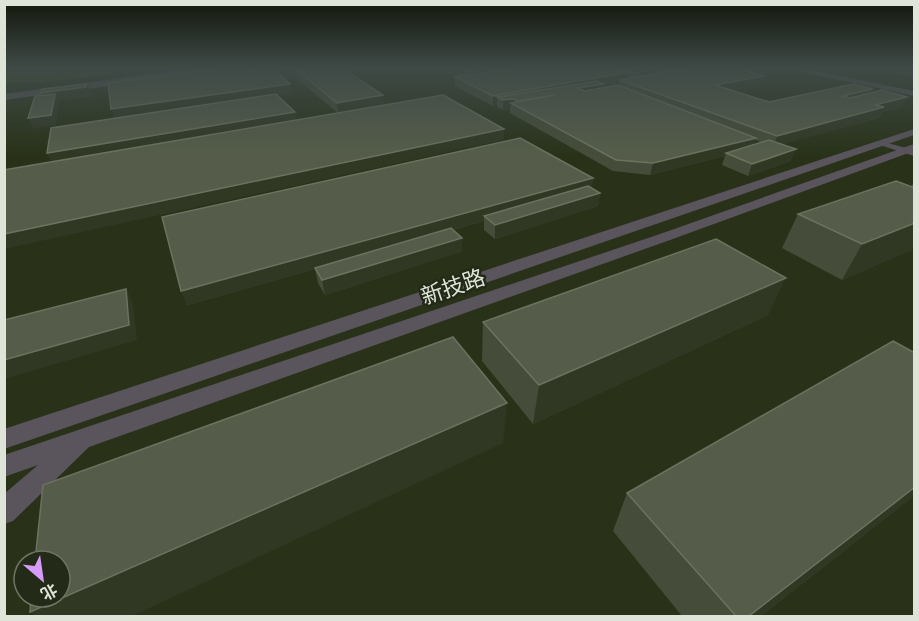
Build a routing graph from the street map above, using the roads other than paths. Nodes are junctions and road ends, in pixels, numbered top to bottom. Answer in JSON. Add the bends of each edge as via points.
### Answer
{"nodes":[{"id":1,"x":915,"y":132,"type":"edge"},
{"id":2,"x":883,"y":143,"type":"junction"},
{"id":3,"x":912,"y":150,"type":"edge"},
{"id":4,"x":7,"y":438,"type":"edge"},
{"id":5,"x":83,"y":439,"type":"junction"},
{"id":6,"x":4,"y":466,"type":"edge"},
{"id":7,"x":4,"y":512,"type":"edge"}],
"edges":[{"from":1,"to":2,"type":"street","name":"新技路"},
{"from":2,"to":3,"type":"street"},
{"from":2,"to":4,"type":"street","name":"新技路"},
{"from":3,"to":5,"type":"street","name":"新技路"},
{"from":5,"to":6,"type":"street","name":"新技路"},
{"from":5,"to":7,"type":"street"}]}
